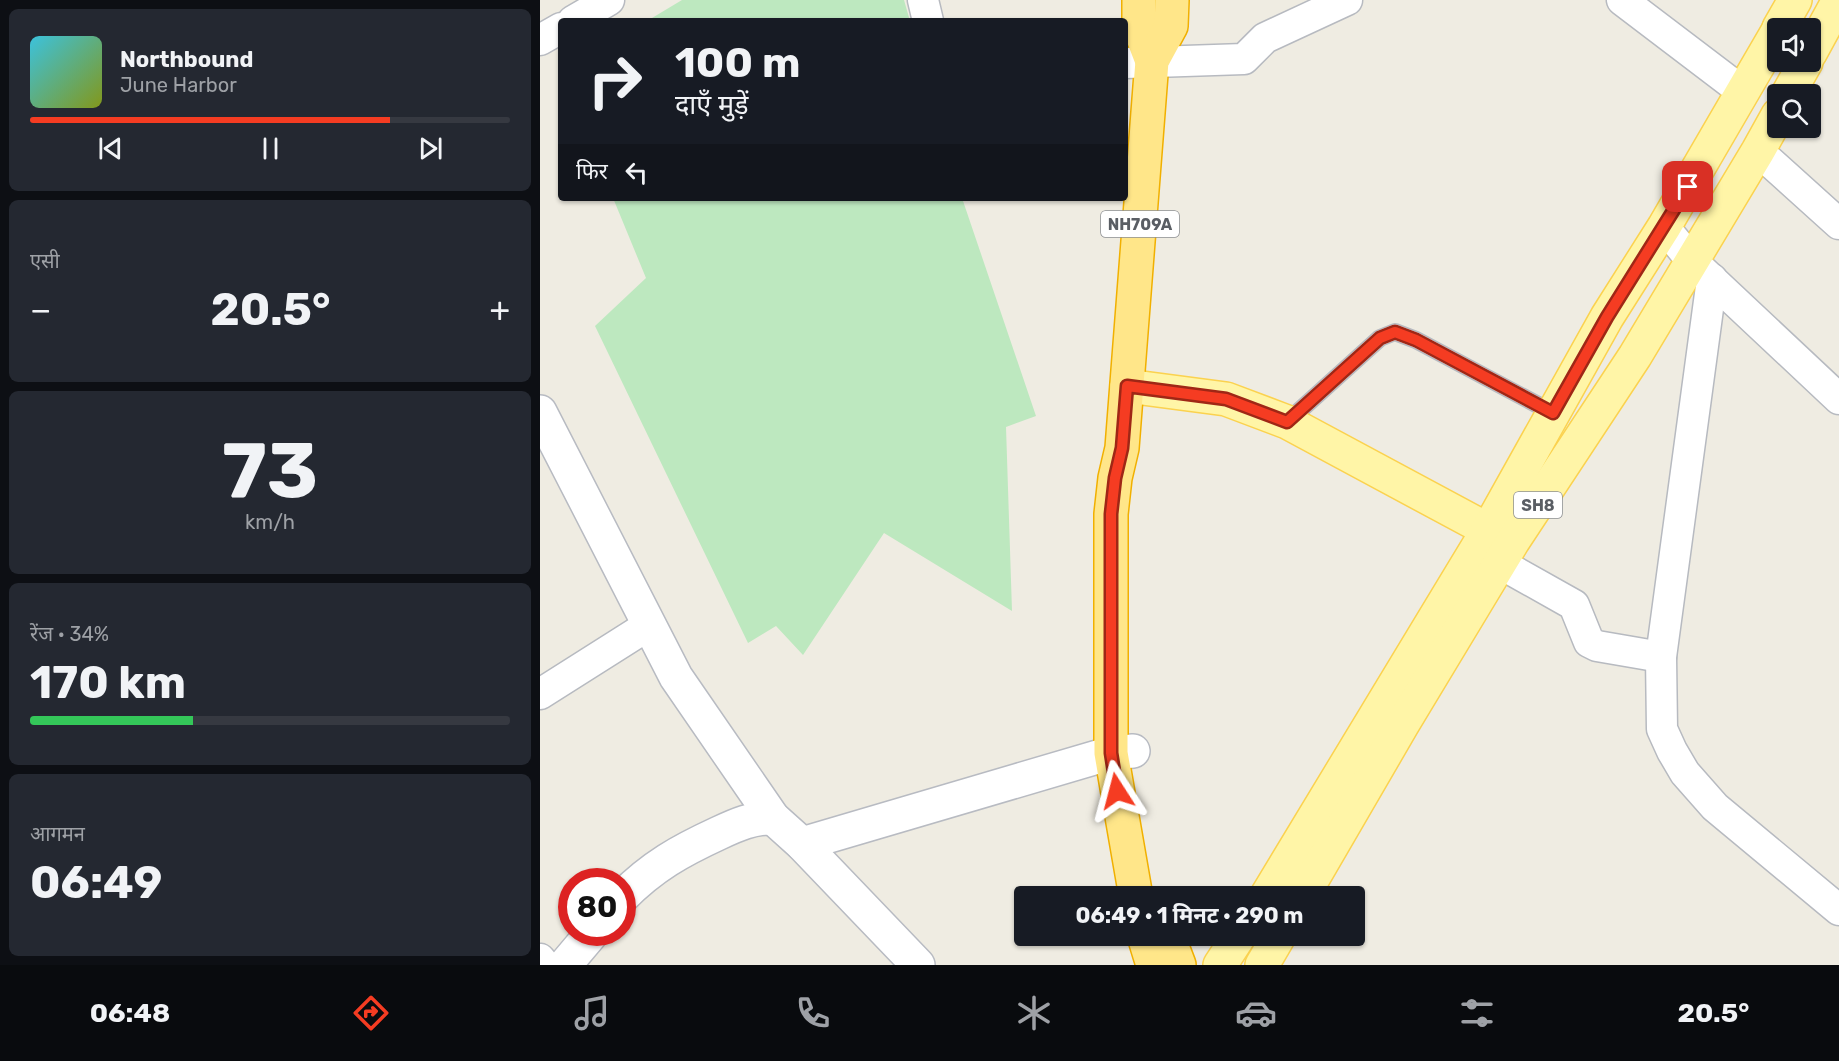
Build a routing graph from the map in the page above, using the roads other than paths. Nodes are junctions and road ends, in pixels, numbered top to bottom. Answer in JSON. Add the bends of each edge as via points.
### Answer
{"nodes":[{"id":1,"x":609,"y":0,"type":"edge"},
{"id":2,"x":923,"y":0,"type":"edge"},
{"id":3,"x":1139,"y":0,"type":"edge"},
{"id":4,"x":1172,"y":0,"type":"edge"},
{"id":5,"x":1347,"y":0,"type":"edge"},
{"id":6,"x":1622,"y":0,"type":"edge"},
{"id":7,"x":1795,"y":0,"type":"edge"},
{"id":8,"x":1839,"y":0,"type":"edge"},
{"id":9,"x":578,"y":18,"type":"edge"},
{"id":10,"x":927,"y":18,"type":"edge"},
{"id":11,"x":1785,"y":18,"type":"edge"},
{"id":12,"x":558,"y":30,"type":"edge"},
{"id":13,"x":1821,"y":33,"type":"edge"},
{"id":14,"x":540,"y":40,"type":"edge"},
{"id":15,"x":1767,"y":49,"type":"edge"},
{"id":16,"x":1138,"y":62,"type":"edge"},
{"id":17,"x":1743,"y":92,"type":"junction"},
{"id":18,"x":1767,"y":135,"type":"edge"},
{"id":19,"x":1758,"y":151,"type":"junction"},
{"id":20,"x":1839,"y":224,"type":"edge"},
{"id":21,"x":1664,"y":227,"type":"junction"},
{"id":22,"x":1702,"y":270,"type":"junction"},
{"id":23,"x":1127,"y":386,"type":"junction"},
{"id":24,"x":1839,"y":399,"type":"edge"},
{"id":25,"x":540,"y":412,"type":"edge"},
{"id":26,"x":1553,"y":413,"type":"junction"},
{"id":27,"x":1287,"y":422,"type":"junction"},
{"id":28,"x":1488,"y":530,"type":"junction"},
{"id":29,"x":1501,"y":564,"type":"junction"},
{"id":30,"x":649,"y":625,"type":"junction"},
{"id":31,"x":1428,"y":655,"type":"junction"},
{"id":32,"x":1661,"y":657,"type":"junction"},
{"id":33,"x":540,"y":694,"type":"edge"},
{"id":34,"x":1122,"y":752,"type":"junction"},
{"id":35,"x":772,"y":818,"type":"junction"},
{"id":36,"x":802,"y":844,"type":"junction"},
{"id":37,"x":636,"y":884,"type":"edge"},
{"id":38,"x":1135,"y":886,"type":"edge"},
{"id":39,"x":1156,"y":886,"type":"edge"},
{"id":40,"x":1273,"y":886,"type":"edge"},
{"id":41,"x":1308,"y":886,"type":"edge"},
{"id":42,"x":1839,"y":910,"type":"edge"},
{"id":43,"x":581,"y":946,"type":"edge"},
{"id":44,"x":1147,"y":946,"type":"edge"},
{"id":45,"x":1172,"y":946,"type":"edge"},
{"id":46,"x":1232,"y":946,"type":"edge"},
{"id":47,"x":1273,"y":946,"type":"edge"},
{"id":48,"x":540,"y":959,"type":"edge"},
{"id":49,"x":545,"y":965,"type":"edge"},
{"id":50,"x":565,"y":965,"type":"edge"},
{"id":51,"x":918,"y":965,"type":"edge"},
{"id":52,"x":1153,"y":965,"type":"edge"},
{"id":53,"x":1179,"y":965,"type":"edge"},
{"id":54,"x":1220,"y":965,"type":"edge"},
{"id":55,"x":1262,"y":965,"type":"edge"}],
"edges":[{"from":1,"to":9,"type":"street"},
{"from":2,"to":10,"type":"street"},
{"from":3,"to":16,"type":"highway","number":"NH709A"},
{"from":4,"to":16,"type":"highway","number":"NH709A","via":[[1171,26]]},
{"from":5,"to":16,"type":"street","via":[[1265,38],[1244,59]]},
{"from":6,"to":17,"type":"street"},
{"from":7,"to":11,"type":"main road","number":"SH8"},
{"from":8,"to":13,"type":"main road"},
{"from":12,"to":14,"type":"street"},
{"from":15,"to":17,"type":"main road","number":"SH8"},
{"from":16,"to":23,"type":"highway","number":"NH709A"},
{"from":17,"to":21,"type":"main road","number":"SH8"},
{"from":18,"to":19,"type":"main road","number":"SH8"},
{"from":19,"to":20,"type":"street"},
{"from":19,"to":22,"type":"main road","number":"SH8"},
{"from":21,"to":22,"type":"street"},
{"from":21,"to":26,"type":"main road","number":"SH8"},
{"from":22,"to":24,"type":"street"},
{"from":22,"to":29,"type":"main road","number":"SH8","via":[[1635,357]]},
{"from":22,"to":32,"type":"street"},
{"from":23,"to":27,"type":"main road","via":[[1226,399]]},
{"from":23,"to":34,"type":"highway","number":"NH709A","via":[[1111,514]]},
{"from":25,"to":30,"type":"street"},
{"from":26,"to":27,"type":"lane","via":[[1395,332],[1380,338]]},
{"from":26,"to":28,"type":"main road","number":"SH8"},
{"from":27,"to":28,"type":"main road"},
{"from":28,"to":31,"type":"main road","number":"SH8"},
{"from":29,"to":31,"type":"main road","number":"SH8"},
{"from":29,"to":32,"type":"street","via":[[1574,605],[1588,642]]},
{"from":30,"to":33,"type":"street"},
{"from":30,"to":35,"type":"street","via":[[676,676]]},
{"from":31,"to":40,"type":"main road","number":"SH8"},
{"from":31,"to":41,"type":"main road","number":"SH8"},
{"from":32,"to":42,"type":"street","via":[[1662,729],[1685,773],[1715,807]]},
{"from":34,"to":36,"type":"street"},
{"from":34,"to":38,"type":"highway","number":"NH709A"},
{"from":34,"to":39,"type":"highway","number":"NH709A"},
{"from":35,"to":36,"type":"street"},
{"from":35,"to":37,"type":"street","via":[[732,827],[681,851]]},
{"from":36,"to":51,"type":"street"},
{"from":43,"to":50,"type":"street"},
{"from":44,"to":52,"type":"highway"},
{"from":45,"to":53,"type":"highway"},
{"from":46,"to":54,"type":"main road"},
{"from":47,"to":55,"type":"main road"},
{"from":48,"to":49,"type":"street"}]}
